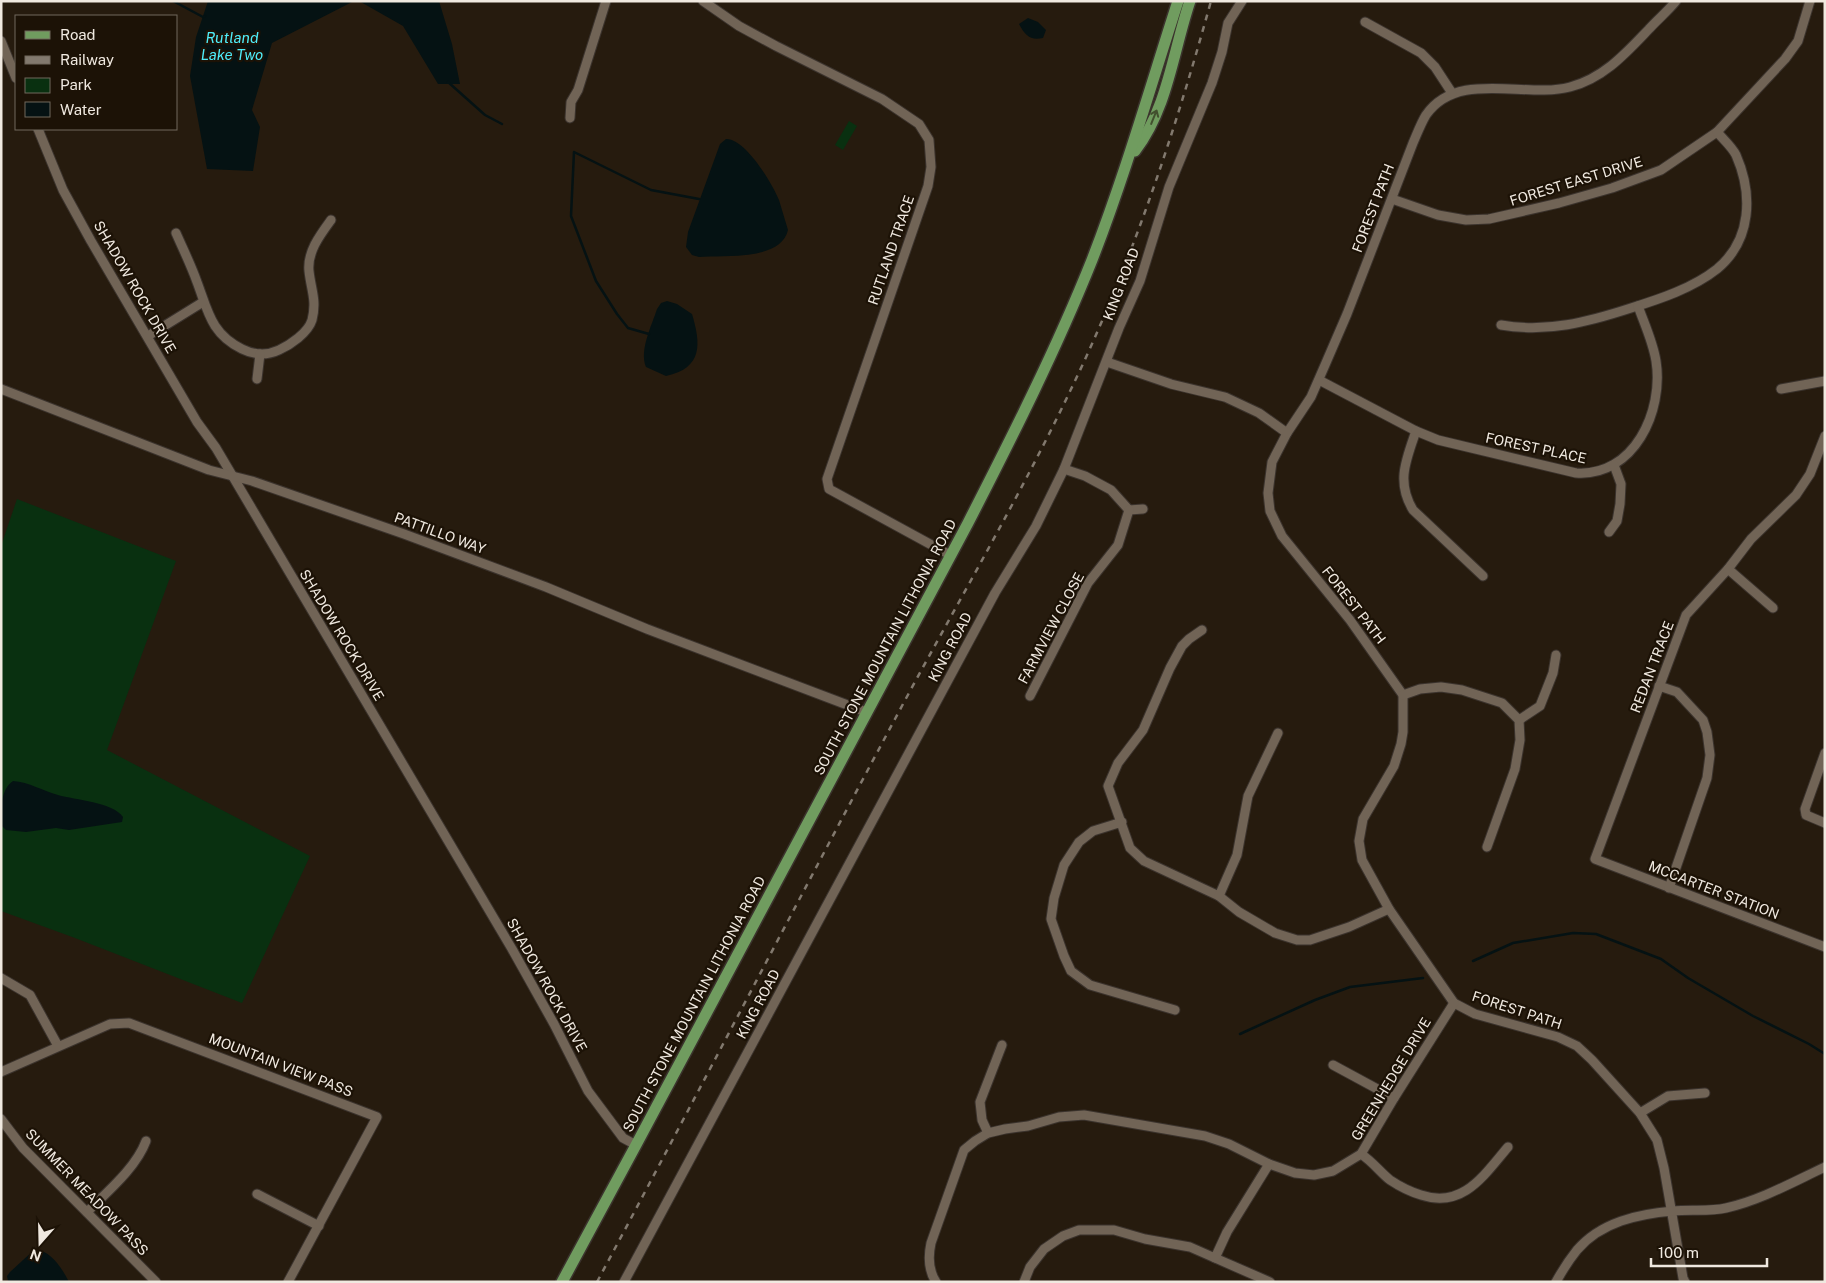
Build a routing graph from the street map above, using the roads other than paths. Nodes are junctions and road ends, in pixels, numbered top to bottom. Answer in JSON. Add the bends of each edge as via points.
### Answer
{"nodes":[{"id":1,"x":606,"y":1,"type":"edge"},
{"id":2,"x":703,"y":1,"type":"edge"},
{"id":3,"x":1178,"y":1,"type":"edge"},
{"id":4,"x":1190,"y":1,"type":"edge"},
{"id":5,"x":1242,"y":1,"type":"edge"},
{"id":6,"x":1676,"y":1,"type":"edge"},
{"id":7,"x":1810,"y":1,"type":"edge"},
{"id":8,"x":1365,"y":22,"type":"dead end"},
{"id":9,"x":1,"y":42,"type":"edge"},
{"id":10,"x":15,"y":76,"type":"edge"},
{"id":11,"x":1452,"y":94,"type":"junction"},
{"id":12,"x":570,"y":118,"type":"dead end"},
{"id":13,"x":38,"y":130,"type":"edge"},
{"id":14,"x":1717,"y":132,"type":"junction"},
{"id":15,"x":1129,"y":158,"type":"junction"},
{"id":16,"x":1392,"y":199,"type":"junction"},
{"id":17,"x":330,"y":220,"type":"dead end"},
{"id":18,"x":176,"y":233,"type":"dead end"},
{"id":19,"x":203,"y":302,"type":"junction"},
{"id":20,"x":1638,"y":306,"type":"junction"},
{"id":21,"x":1501,"y":325,"type":"dead end"},
{"id":22,"x":148,"y":336,"type":"junction"},
{"id":23,"x":260,"y":354,"type":"junction"},
{"id":24,"x":1107,"y":362,"type":"junction"},
{"id":25,"x":257,"y":379,"type":"dead end"},
{"id":26,"x":1319,"y":380,"type":"junction"},
{"id":27,"x":1825,"y":381,"type":"edge"},
{"id":28,"x":1,"y":389,"type":"edge"},
{"id":29,"x":1781,"y":389,"type":"dead end"},
{"id":30,"x":1416,"y":431,"type":"junction"},
{"id":31,"x":1287,"y":433,"type":"junction"},
{"id":32,"x":1825,"y":436,"type":"edge"},
{"id":33,"x":1614,"y":464,"type":"junction"},
{"id":34,"x":1064,"y":469,"type":"junction"},
{"id":35,"x":231,"y":474,"type":"junction"},
{"id":36,"x":1144,"y":509,"type":"dead end"},
{"id":37,"x":1129,"y":510,"type":"junction"},
{"id":38,"x":1608,"y":532,"type":"dead end"},
{"id":39,"x":950,"y":555,"type":"junction"},
{"id":40,"x":1728,"y":569,"type":"junction"},
{"id":41,"x":1483,"y":576,"type":"dead end"},
{"id":42,"x":1772,"y":608,"type":"dead end"},
{"id":43,"x":1202,"y":630,"type":"dead end"},
{"id":44,"x":1556,"y":656,"type":"dead end"},
{"id":45,"x":1659,"y":686,"type":"junction"},
{"id":46,"x":1403,"y":695,"type":"junction"},
{"id":47,"x":1030,"y":696,"type":"dead end"},
{"id":48,"x":866,"y":712,"type":"junction"},
{"id":49,"x":1519,"y":720,"type":"junction"},
{"id":50,"x":1278,"y":732,"type":"dead end"},
{"id":51,"x":1825,"y":754,"type":"edge"},
{"id":52,"x":1122,"y":822,"type":"junction"},
{"id":53,"x":1825,"y":823,"type":"edge"},
{"id":54,"x":1487,"y":847,"type":"dead end"},
{"id":55,"x":1595,"y":859,"type":"joint"},
{"id":56,"x":1669,"y":888,"type":"junction"},
{"id":57,"x":1219,"y":896,"type":"junction"},
{"id":58,"x":1389,"y":910,"type":"junction"},
{"id":59,"x":1825,"y":947,"type":"edge"},
{"id":60,"x":1,"y":978,"type":"edge"},
{"id":61,"x":1454,"y":1003,"type":"junction"},
{"id":62,"x":1175,"y":1010,"type":"dead end"},
{"id":63,"x":1002,"y":1045,"type":"dead end"},
{"id":64,"x":58,"y":1046,"type":"junction"},
{"id":65,"x":1333,"y":1065,"type":"dead end"},
{"id":66,"x":1,"y":1072,"type":"edge"},
{"id":67,"x":1705,"y":1093,"type":"dead end"},
{"id":68,"x":1394,"y":1098,"type":"junction"},
{"id":69,"x":1640,"y":1113,"type":"junction"},
{"id":70,"x":1,"y":1119,"type":"edge"},
{"id":71,"x":988,"y":1133,"type":"junction"},
{"id":72,"x":146,"y":1141,"type":"dead end"},
{"id":73,"x":636,"y":1145,"type":"junction"},
{"id":74,"x":1508,"y":1147,"type":"dead end"},
{"id":75,"x":1362,"y":1154,"type":"junction"},
{"id":76,"x":1269,"y":1164,"type":"junction"},
{"id":77,"x":1825,"y":1166,"type":"edge"},
{"id":78,"x":257,"y":1194,"type":"dead end"},
{"id":79,"x":1672,"y":1211,"type":"junction"},
{"id":80,"x":87,"y":1212,"type":"junction"},
{"id":81,"x":318,"y":1226,"type":"junction"},
{"id":82,"x":1216,"y":1258,"type":"junction"},
{"id":83,"x":156,"y":1282,"type":"edge"},
{"id":84,"x":288,"y":1282,"type":"edge"},
{"id":85,"x":562,"y":1282,"type":"edge"},
{"id":86,"x":624,"y":1282,"type":"edge"},
{"id":87,"x":936,"y":1282,"type":"edge"},
{"id":88,"x":1024,"y":1282,"type":"edge"},
{"id":89,"x":1270,"y":1282,"type":"edge"},
{"id":90,"x":1556,"y":1282,"type":"edge"},
{"id":91,"x":1685,"y":1282,"type":"edge"}],
"edges":[{"from":1,"to":12,"type":"street","via":[[578,90],[571,102]]},
{"from":2,"to":39,"type":"street","name":"RUTLAND TRACE","via":[[778,48],[882,99],[919,124],[929,140],[931,167],[928,186],[827,479],[829,489]]},
{"from":3,"to":15,"type":"main road","name":"SOUTH STONE MOUNTAIN LITHONIA ROAD"},
{"from":15,"to":4,"type":"main road","one_way":true,"via":[[1148,134],[1160,104]]},
{"from":5,"to":24,"type":"street","name":"KING ROAD","via":[[1228,23],[1212,83],[1169,186],[1140,281]]},
{"from":6,"to":11,"type":"street","name":"FOREST PATH","via":[[1618,61],[1582,83],[1548,91],[1490,87]]},
{"from":7,"to":14,"type":"street","name":"FOREST EAST DRIVE","via":[[1794,47]]},
{"from":8,"to":11,"type":"street","via":[[1421,53],[1435,67]]},
{"from":9,"to":10,"type":"street"},
{"from":11,"to":16,"type":"street","name":"FOREST PATH","via":[[1438,102],[1426,115]]},
{"from":13,"to":22,"type":"street","name":"SHADOW ROCK DRIVE","via":[[63,190]]},
{"from":14,"to":16,"type":"street","name":"FOREST EAST DRIVE","via":[[1661,170],[1594,193],[1500,218],[1454,218]]},
{"from":14,"to":20,"type":"street","via":[[1736,154],[1747,192],[1747,219],[1739,241],[1726,260],[1709,275]]},
{"from":15,"to":39,"type":"main road","name":"SOUTH STONE MOUNTAIN LITHONIA ROAD","via":[[1091,261],[1043,372]]},
{"from":16,"to":26,"type":"street","name":"FOREST PATH"},
{"from":17,"to":23,"type":"street","via":[[309,261],[314,299],[311,323],[286,347]]},
{"from":18,"to":19,"type":"street"},
{"from":19,"to":22,"type":"street"},
{"from":19,"to":23,"type":"street","via":[[218,331],[232,344]]},
{"from":20,"to":21,"type":"street","via":[[1564,325],[1531,328]]},
{"from":20,"to":33,"type":"street","name":"FOREST PLACE","via":[[1656,360],[1657,392],[1652,415],[1642,436],[1628,455]]},
{"from":22,"to":35,"type":"street","name":"SHADOW ROCK DRIVE"},
{"from":23,"to":25,"type":"street"},
{"from":24,"to":31,"type":"street","via":[[1172,384],[1226,397]]},
{"from":24,"to":34,"type":"street","name":"KING ROAD"},
{"from":26,"to":30,"type":"street","name":"FOREST PLACE"},
{"from":26,"to":31,"type":"street","name":"FOREST PATH"},
{"from":27,"to":29,"type":"street"},
{"from":28,"to":35,"type":"street","name":"PATTILLO WAY","via":[[209,470]]},
{"from":30,"to":33,"type":"street","name":"FOREST PLACE","via":[[1438,440],[1576,473],[1588,474]]},
{"from":30,"to":41,"type":"street","via":[[1403,478],[1407,500],[1413,510]]},
{"from":31,"to":46,"type":"street","name":"FOREST PATH","via":[[1270,468],[1270,511],[1282,536],[1350,620]]},
{"from":32,"to":40,"type":"street","name":"REDAN TRACE","via":[[1801,488],[1751,539]]},
{"from":33,"to":38,"type":"street","via":[[1621,484],[1620,504],[1617,521]]},
{"from":34,"to":37,"type":"street","via":[[1111,490]]},
{"from":34,"to":86,"type":"street","name":"KING ROAD","via":[[1036,526],[995,593]]},
{"from":35,"to":48,"type":"street","name":"PATTILLO WAY","via":[[546,587]]},
{"from":35,"to":73,"type":"street","name":"SHADOW ROCK DRIVE","via":[[512,949],[588,1090],[623,1138]]},
{"from":36,"to":37,"type":"street"},
{"from":37,"to":47,"type":"street","name":"FARMVIEW CLOSE","via":[[1118,545],[1088,582]]},
{"from":39,"to":48,"type":"main road","name":"SOUTH STONE MOUNTAIN LITHONIA ROAD"},
{"from":40,"to":42,"type":"street"},
{"from":40,"to":45,"type":"street","name":"REDAN TRACE","via":[[1686,615]]},
{"from":43,"to":52,"type":"street","via":[[1182,646],[1143,730],[1118,763],[1108,786]]},
{"from":44,"to":49,"type":"street","via":[[1540,706]]},
{"from":45,"to":55,"type":"street","name":"REDAN TRACE"},
{"from":45,"to":56,"type":"street","via":[[1677,692],[1703,720],[1710,750],[1707,778]]},
{"from":46,"to":49,"type":"street","via":[[1441,687],[1462,690],[1502,703]]},
{"from":46,"to":58,"type":"street","name":"FOREST PATH","via":[[1403,732],[1398,755],[1363,819],[1359,841],[1362,860]]},
{"from":48,"to":73,"type":"main road","name":"SOUTH STONE MOUNTAIN LITHONIA ROAD"},
{"from":49,"to":54,"type":"street","via":[[1520,740],[1515,769]]},
{"from":50,"to":57,"type":"street","via":[[1248,796],[1237,855]]},
{"from":51,"to":53,"type":"street","via":[[1805,809],[1810,818]]},
{"from":52,"to":57,"type":"street","via":[[1130,848],[1144,861]]},
{"from":52,"to":62,"type":"street","via":[[1093,831],[1079,842],[1064,865],[1051,920],[1071,972],[1090,985]]},
{"from":55,"to":56,"type":"street","name":"MCCARTER STATION"},
{"from":56,"to":59,"type":"street","name":"MCCARTER STATION"},
{"from":57,"to":58,"type":"street","via":[[1275,933],[1297,940],[1310,940]]},
{"from":58,"to":61,"type":"street","name":"FOREST PATH"},
{"from":60,"to":64,"type":"street","via":[[30,995]]},
{"from":61,"to":68,"type":"street","name":"GREENHEDGE DRIVE"},
{"from":61,"to":69,"type":"street","name":"FOREST PATH","via":[[1475,1014],[1558,1037],[1577,1046]]},
{"from":63,"to":71,"type":"street","via":[[980,1102],[982,1120]]},
{"from":64,"to":66,"type":"street","name":"MOUNTAIN VIEW PASS"},
{"from":64,"to":81,"type":"street","name":"MOUNTAIN VIEW PASS","via":[[110,1024],[129,1023],[377,1117]]},
{"from":65,"to":68,"type":"street"},
{"from":67,"to":69,"type":"street","via":[[1668,1096]]},
{"from":68,"to":75,"type":"street","name":"GREENHEDGE DRIVE"},
{"from":69,"to":79,"type":"street","name":"FOREST PATH","via":[[1657,1140]]},
{"from":70,"to":80,"type":"street","name":"SUMMER MEADOW PASS","via":[[23,1148]]},
{"from":71,"to":76,"type":"street","name":"GREENHEDGE DRIVE","via":[[1059,1117],[1084,1115],[1205,1136]]},
{"from":71,"to":87,"type":"street","name":"GREENHEDGE DRIVE","via":[[964,1150],[934,1234],[928,1254]]},
{"from":72,"to":80,"type":"street","via":[[140,1156]]},
{"from":73,"to":85,"type":"main road","name":"SOUTH STONE MOUNTAIN LITHONIA ROAD"},
{"from":74,"to":75,"type":"street","via":[[1467,1191],[1445,1199],[1414,1193],[1391,1180]]},
{"from":75,"to":76,"type":"street","name":"GREENHEDGE DRIVE","via":[[1333,1171],[1314,1175],[1295,1173]]},
{"from":76,"to":82,"type":"street","via":[[1227,1232]]},
{"from":77,"to":79,"type":"street","via":[[1746,1202],[1725,1208]]},
{"from":78,"to":81,"type":"street"},
{"from":79,"to":90,"type":"street","via":[[1632,1217],[1602,1229],[1576,1252]]},
{"from":79,"to":91,"type":"street","name":"FOREST PATH"},
{"from":80,"to":83,"type":"street","name":"SUMMER MEADOW PASS"},
{"from":81,"to":84,"type":"street","name":"MOUNTAIN VIEW PASS"},
{"from":82,"to":88,"type":"street","via":[[1190,1247],[1114,1230],[1079,1230],[1044,1249]]},
{"from":82,"to":89,"type":"street"}]}
